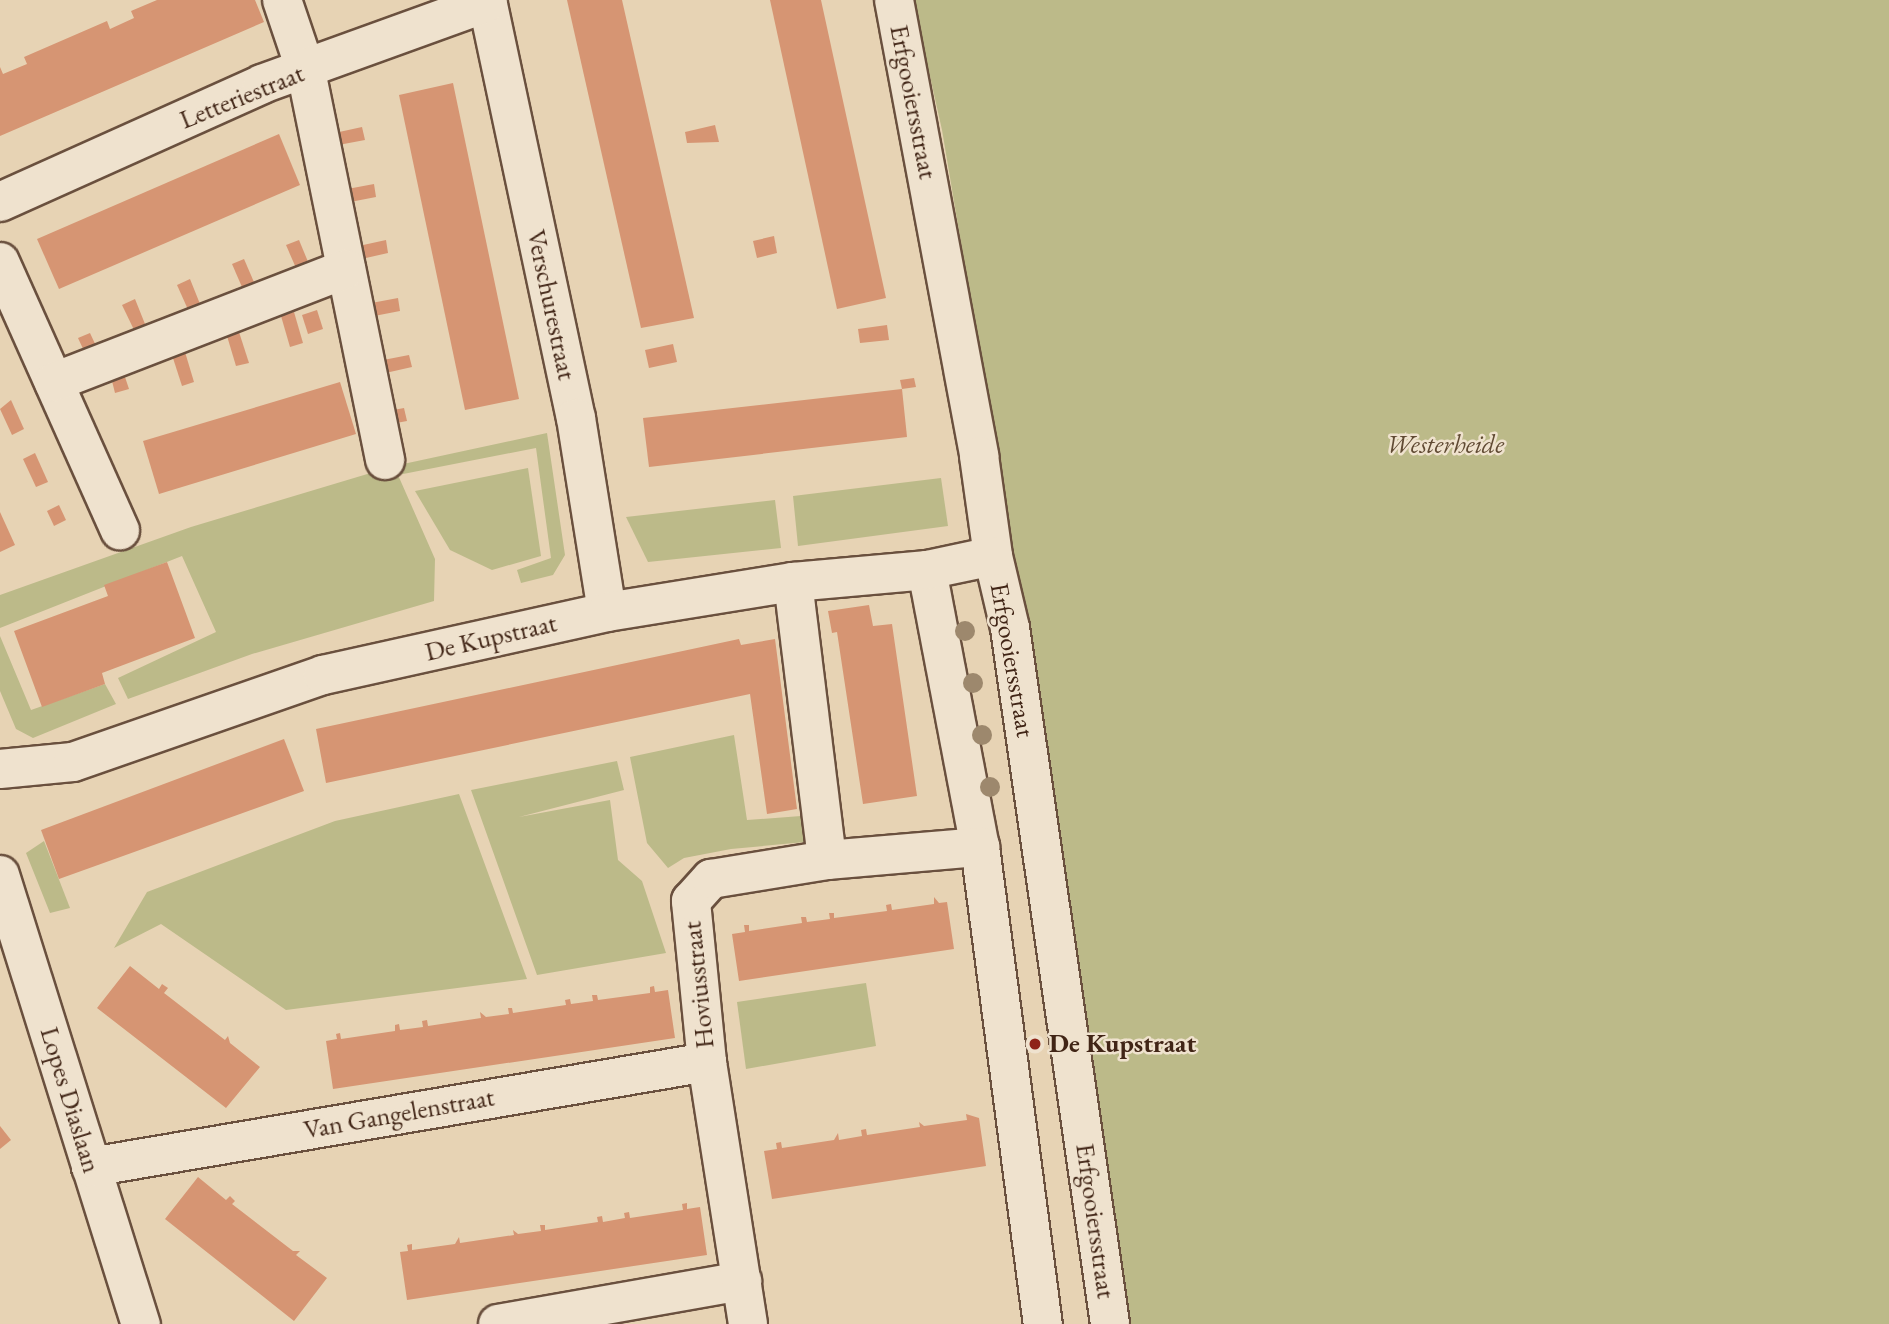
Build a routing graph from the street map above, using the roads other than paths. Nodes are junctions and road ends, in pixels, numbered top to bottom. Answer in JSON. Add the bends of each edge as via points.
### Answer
{"nodes":[{"id":1,"x":282,"y":0,"type":"edge"},
{"id":2,"x":894,"y":0,"type":"edge"},
{"id":3,"x":487,"y":1,"type":"edge"},
{"id":4,"x":306,"y":71,"type":"junction"},
{"id":5,"x":0,"y":202,"type":"edge"},
{"id":6,"x":0,"y":262,"type":"edge"},
{"id":7,"x":346,"y":269,"type":"junction"},
{"id":8,"x":54,"y":382,"type":"junction"},
{"id":9,"x":384,"y":456,"type":"dead end"},
{"id":10,"x":120,"y":530,"type":"dead end"},
{"id":11,"x":993,"y":556,"type":"junction"},
{"id":12,"x":927,"y":570,"type":"junction"},
{"id":13,"x":793,"y":582,"type":"junction"},
{"id":14,"x":607,"y":612,"type":"junction"},
{"id":15,"x":0,"y":769,"type":"edge"},
{"id":16,"x":980,"y":847,"type":"junction"},
{"id":17,"x":827,"y":860,"type":"junction"},
{"id":18,"x":0,"y":876,"type":"edge"},
{"id":19,"x":707,"y":1062,"type":"junction"},
{"id":20,"x":91,"y":1167,"type":"junction"},
{"id":21,"x":742,"y":1281,"type":"junction"},
{"id":22,"x":141,"y":1324,"type":"edge"},
{"id":23,"x":498,"y":1324,"type":"edge"},
{"id":24,"x":748,"y":1324,"type":"edge"},
{"id":25,"x":1043,"y":1324,"type":"edge"},
{"id":26,"x":1110,"y":1324,"type":"edge"}],
"edges":[{"from":1,"to":4,"type":"street"},
{"from":2,"to":11,"type":"street","name":"Erfgooiersstraat","via":[[979,456]]},
{"from":3,"to":4,"type":"street","name":"Letteriestraat"},
{"from":3,"to":14,"type":"street","name":"Verschurestraat","via":[[576,418]]},
{"from":4,"to":5,"type":"street","name":"Letteriestraat","via":[[262,84]]},
{"from":4,"to":7,"type":"street"},
{"from":6,"to":8,"type":"street"},
{"from":7,"to":8,"type":"street"},
{"from":7,"to":9,"type":"street"},
{"from":8,"to":10,"type":"street"},
{"from":11,"to":12,"type":"street","name":"De Kupstraat"},
{"from":11,"to":26,"type":"street","name":"Erfgooiersstraat","via":[[1010,628]]},
{"from":12,"to":13,"type":"street","name":"De Kupstraat"},
{"from":12,"to":16,"type":"street"},
{"from":13,"to":14,"type":"street","name":"De Kupstraat"},
{"from":13,"to":17,"type":"street"},
{"from":14,"to":15,"type":"street","name":"De Kupstraat","via":[[323,675],[73,762]]},
{"from":16,"to":17,"type":"street","name":"Hoviusstraat"},
{"from":16,"to":25,"type":"street"},
{"from":17,"to":19,"type":"street","name":"Hoviusstraat","via":[[711,879],[691,901]]},
{"from":18,"to":20,"type":"street","name":"Lopes Diaslaan"},
{"from":19,"to":20,"type":"street","name":"Van Gangelenstraat"},
{"from":19,"to":21,"type":"street","name":"Hoviusstraat"},
{"from":20,"to":22,"type":"street","name":"Lopes Diaslaan"},
{"from":21,"to":23,"type":"street"},
{"from":21,"to":24,"type":"street","name":"Hoviusstraat"}]}
